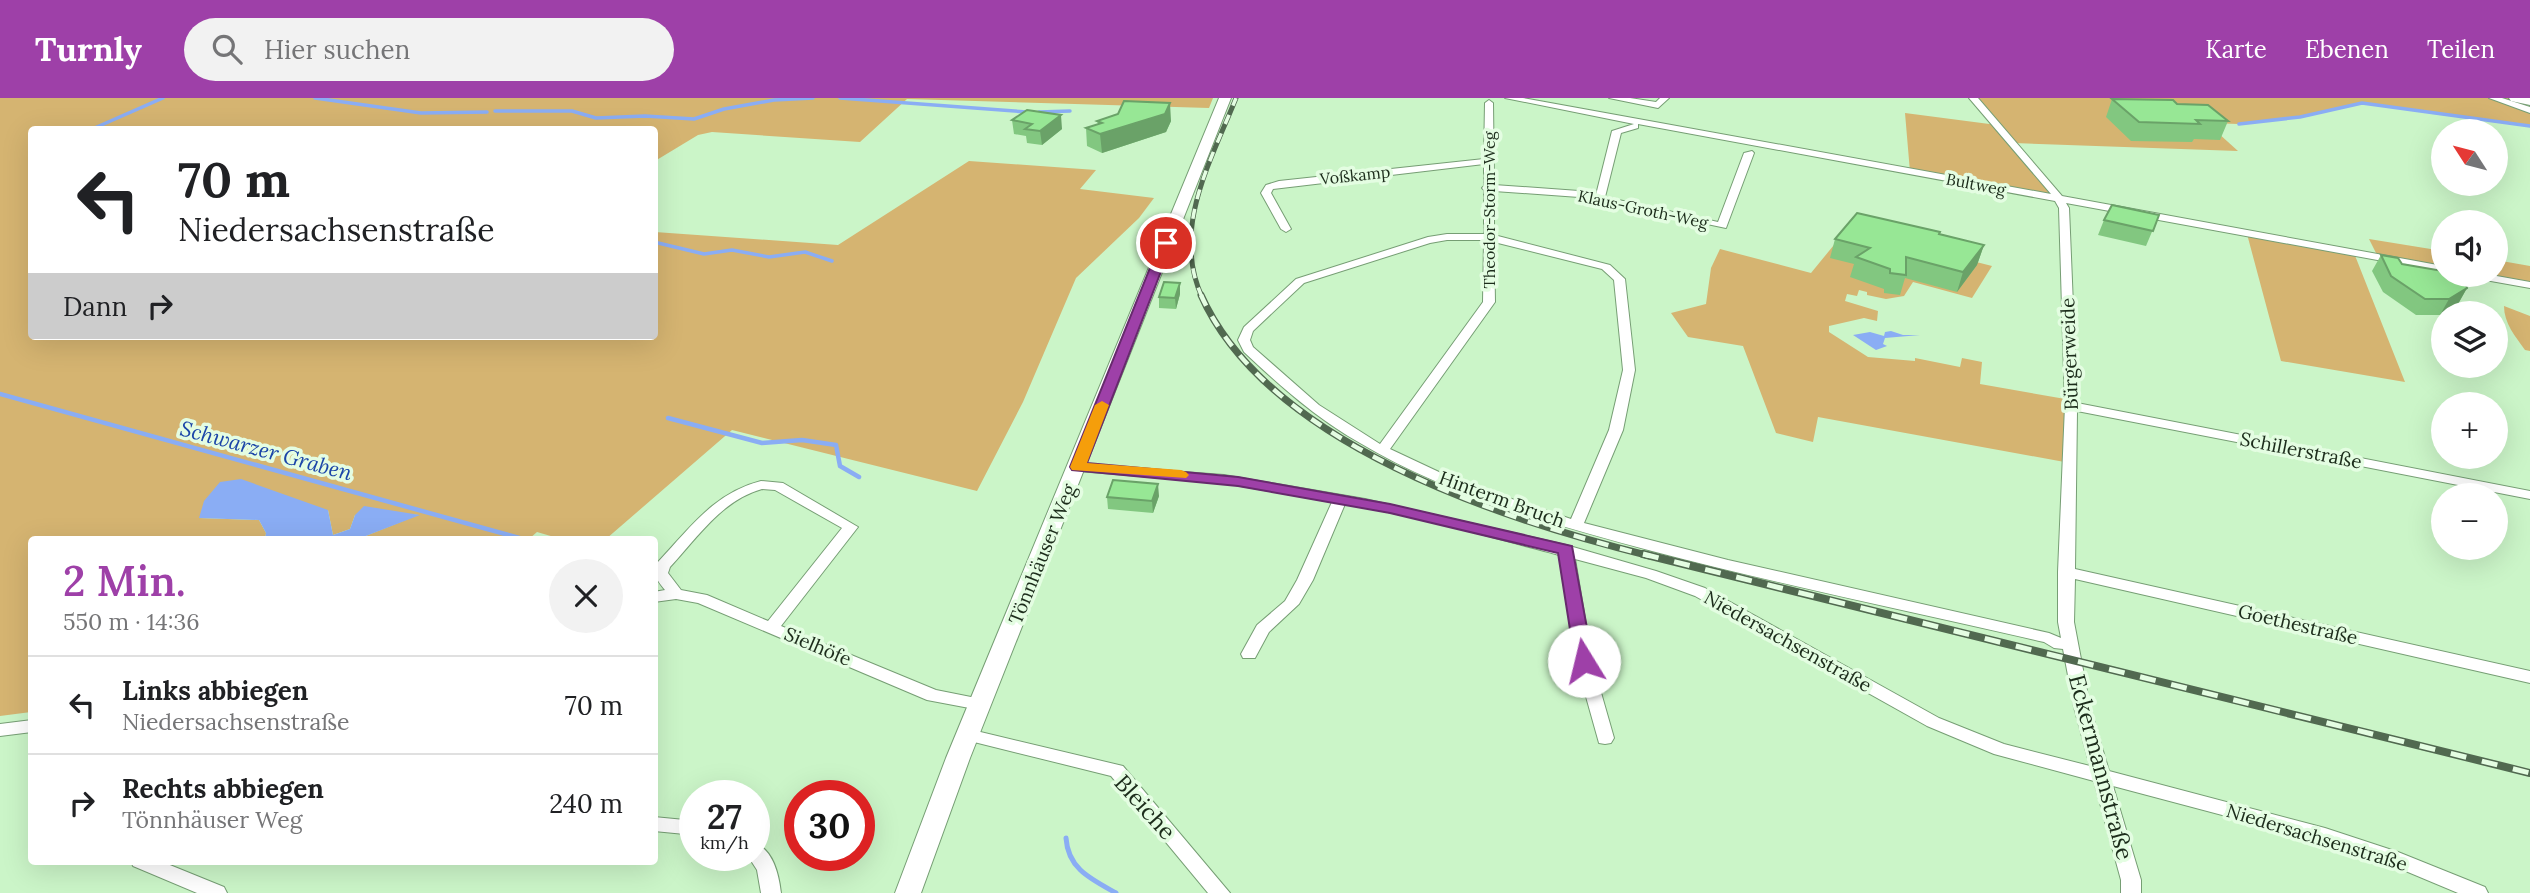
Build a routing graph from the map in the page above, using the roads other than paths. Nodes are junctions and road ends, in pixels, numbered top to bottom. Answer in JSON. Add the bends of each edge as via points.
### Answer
{"nodes":[{"id":1,"x":1225,"y":98,"type":"edge"},
{"id":2,"x":1509,"y":98,"type":"edge"},
{"id":3,"x":1613,"y":98,"type":"edge"},
{"id":4,"x":1665,"y":98,"type":"edge"},
{"id":5,"x":1973,"y":98,"type":"edge"},
{"id":6,"x":2493,"y":98,"type":"edge"},
{"id":7,"x":2516,"y":98,"type":"edge"},
{"id":8,"x":2530,"y":99,"type":"edge"},
{"id":9,"x":1489,"y":103,"type":"dead end"},
{"id":10,"x":2530,"y":109,"type":"edge"},
{"id":11,"x":1635,"y":125,"type":"dead end"},
{"id":12,"x":1749,"y":153,"type":"dead end"},
{"id":13,"x":1488,"y":161,"type":"junction"},
{"id":14,"x":1487,"y":188,"type":"junction"},
{"id":15,"x":1600,"y":198,"type":"junction"},
{"id":16,"x":2061,"y":200,"type":"junction"},
{"id":17,"x":1286,"y":229,"type":"dead end"},
{"id":18,"x":1488,"y":237,"type":"junction"},
{"id":19,"x":2431,"y":267,"type":"edge"},
{"id":20,"x":2508,"y":281,"type":"edge"},
{"id":21,"x":2530,"y":285,"type":"edge"},
{"id":22,"x":2071,"y":405,"type":"junction"},
{"id":23,"x":1382,"y":450,"type":"junction"},
{"id":24,"x":1078,"y":467,"type":"junction"},
{"id":25,"x":2530,"y":495,"type":"edge"},
{"id":26,"x":1340,"y":499,"type":"junction"},
{"id":27,"x":1576,"y":525,"type":"junction"},
{"id":28,"x":1566,"y":550,"type":"junction"},
{"id":29,"x":2066,"y":572,"type":"junction"},
{"id":30,"x":676,"y":594,"type":"junction"},
{"id":31,"x":658,"y":596,"type":"edge"},
{"id":32,"x":772,"y":626,"type":"junction"},
{"id":33,"x":2069,"y":642,"type":"junction"},
{"id":34,"x":1249,"y":654,"type":"dead end"},
{"id":35,"x":2530,"y":677,"type":"edge"},
{"id":36,"x":981,"y":704,"type":"junction"},
{"id":37,"x":28,"y":726,"type":"edge"},
{"id":38,"x":0,"y":730,"type":"edge"},
{"id":39,"x":968,"y":735,"type":"junction"},
{"id":40,"x":1605,"y":738,"type":"dead end"},
{"id":41,"x":2099,"y":775,"type":"junction"},
{"id":42,"x":658,"y":824,"type":"edge"},
{"id":43,"x":679,"y":826,"type":"edge"},
{"id":44,"x":150,"y":865,"type":"edge"},
{"id":45,"x":768,"y":871,"type":"edge"},
{"id":46,"x":217,"y":893,"type":"edge"},
{"id":47,"x":771,"y":893,"type":"edge"},
{"id":48,"x":908,"y":893,"type":"edge"},
{"id":49,"x":1220,"y":893,"type":"edge"},
{"id":50,"x":2132,"y":893,"type":"edge"},
{"id":51,"x":2479,"y":893,"type":"edge"}],
"edges":[{"from":1,"to":24,"type":"main road","name":"Tönnhäuser Weg"},
{"from":2,"to":16,"type":"street","name":"Bultweg"},
{"from":3,"to":4,"type":"street","via":[[1658,105]]},
{"from":5,"to":16,"type":"street"},
{"from":6,"to":10,"type":"street"},
{"from":7,"to":8,"type":"main road"},
{"from":7,"to":10,"type":"street"},
{"from":9,"to":13,"type":"street","name":"Theodor-Storm-Weg"},
{"from":11,"to":15,"type":"street","via":[[1617,131]]},
{"from":12,"to":15,"type":"street","name":"Klaus-Groth-Weg","via":[[1722,226]]},
{"from":13,"to":14,"type":"street","name":"Theodor-Storm-Weg"},
{"from":13,"to":17,"type":"street","name":"Voßkamp","via":[[1269,187],[1266,193]]},
{"from":14,"to":15,"type":"street","name":"Klaus-Groth-Weg"},
{"from":14,"to":18,"type":"street","name":"Theodor-Storm-Weg"},
{"from":16,"to":19,"type":"street","name":"Bultweg"},
{"from":16,"to":22,"type":"street","name":"Bürgerweide"},
{"from":18,"to":23,"type":"street","name":"Theodor-Storm-Weg","via":[[1489,303]]},
{"from":18,"to":23,"type":"street","name":"Hinterm Bruch","via":[[1428,240],[1311,276],[1290,288],[1248,330],[1244,340],[1248,349],[1293,390]]},
{"from":18,"to":27,"type":"street","name":"Hinterm Bruch","via":[[1596,263],[1619,279],[1629,370],[1616,430]]},
{"from":20,"to":21,"type":"street"},
{"from":22,"to":25,"type":"street","name":"Schillerstraße"},
{"from":22,"to":29,"type":"street","name":"Bürgerweide"},
{"from":23,"to":27,"type":"street","name":"Hinterm Bruch","via":[[1471,491]]},
{"from":24,"to":26,"type":"street","name":"Niedersachsenstraße","via":[[1224,479]]},
{"from":24,"to":36,"type":"main road","name":"Tönnhäuser Weg"},
{"from":26,"to":28,"type":"street","name":"Niedersachsenstraße"},
{"from":26,"to":34,"type":"street","via":[[1306,580],[1291,604],[1263,629]]},
{"from":27,"to":33,"type":"street","name":"Hinterm Bruch","via":[[1735,567]]},
{"from":28,"to":40,"type":"street","via":[[1584,661]]},
{"from":28,"to":41,"type":"street","name":"Niedersachsenstraße","via":[[1700,592],[1963,736]]},
{"from":29,"to":33,"type":"street","name":"Bürgerweide"},
{"from":29,"to":35,"type":"street","name":"Goethestraße"},
{"from":30,"to":31,"type":"street","name":"Sielhöfe"},
{"from":30,"to":32,"type":"street","name":"Sielhöfe"},
{"from":30,"to":32,"type":"street","via":[[660,573],[663,565],[729,497],[757,485],[778,486],[851,527]]},
{"from":32,"to":36,"type":"street","name":"Sielhöfe","via":[[933,696]]},
{"from":33,"to":41,"type":"street","name":"Eckermannstraße"},
{"from":36,"to":39,"type":"main road","name":"Tönnhäuser Weg"},
{"from":37,"to":38,"type":"street"},
{"from":39,"to":48,"type":"main road","name":"Tönnhäuser Weg"},
{"from":39,"to":49,"type":"street","name":"Bleiche","via":[[1117,771]]},
{"from":41,"to":50,"type":"street","name":"Eckermannstraße"},
{"from":41,"to":51,"type":"street","name":"Niedersachsenstraße","via":[[2325,835]]},
{"from":42,"to":43,"type":"street"},
{"from":44,"to":46,"type":"street"},
{"from":45,"to":47,"type":"street"}]}
